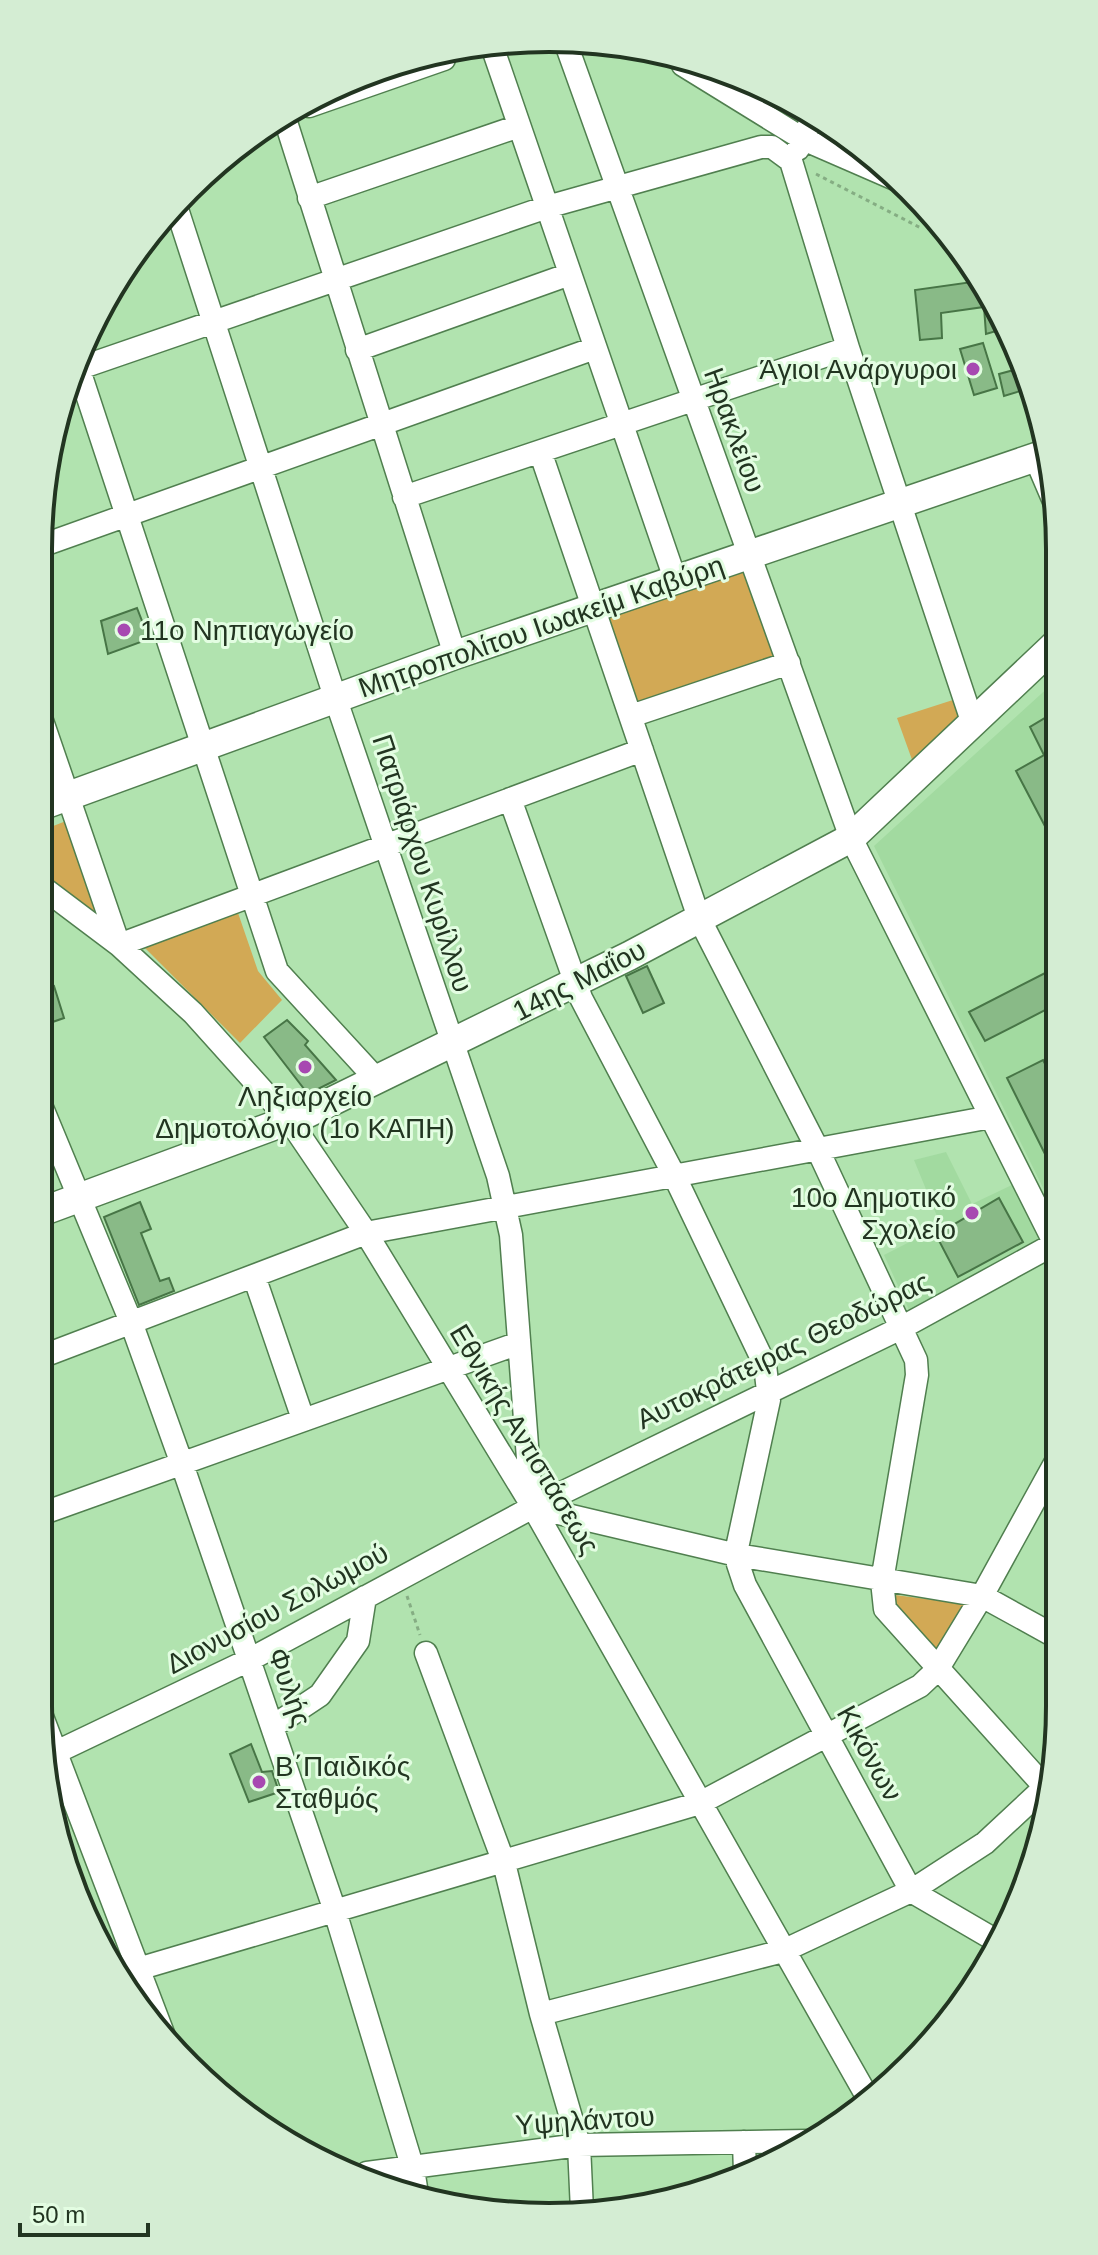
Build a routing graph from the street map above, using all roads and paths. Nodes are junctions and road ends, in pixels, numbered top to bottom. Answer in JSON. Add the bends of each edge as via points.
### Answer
{"nodes":[{"id":1,"x":569,"y":53,"type":"edge"},
{"id":2,"x":495,"y":55,"type":"edge"},
{"id":3,"x":696,"y":74,"type":"edge"},
{"id":4,"x":519,"y":126,"type":"junction"},
{"id":5,"x":810,"y":126,"type":"edge"},
{"id":6,"x":288,"y":127,"type":"edge"},
{"id":7,"x":801,"y":149,"type":"junction"},
{"id":8,"x":873,"y":172,"type":"edge"},
{"id":9,"x":615,"y":186,"type":"junction"},
{"id":10,"x":309,"y":198,"type":"junction"},
{"id":11,"x":547,"y":207,"type":"junction"},
{"id":12,"x":179,"y":217,"type":"edge"},
{"id":13,"x":921,"y":228,"type":"dead end"},
{"id":14,"x":570,"y":274,"type":"junction"},
{"id":15,"x":335,"y":280,"type":"junction"},
{"id":16,"x":213,"y":322,"type":"junction"},
{"id":17,"x":595,"y":348,"type":"junction"},
{"id":18,"x":848,"y":348,"type":"junction"},
{"id":19,"x":357,"y":350,"type":"junction"},
{"id":20,"x":88,"y":363,"type":"edge"},
{"id":21,"x":81,"y":382,"type":"edge"},
{"id":22,"x":692,"y":401,"type":"junction"},
{"id":23,"x":381,"y":425,"type":"junction"},
{"id":24,"x":622,"y":426,"type":"junction"},
{"id":25,"x":541,"y":454,"type":"junction"},
{"id":26,"x":1037,"y":457,"type":"edge"},
{"id":27,"x":261,"y":467,"type":"junction"},
{"id":28,"x":404,"y":497,"type":"junction"},
{"id":29,"x":902,"y":502,"type":"junction"},
{"id":30,"x":126,"y":515,"type":"junction"},
{"id":31,"x":52,"y":542,"type":"edge"},
{"id":32,"x":748,"y":554,"type":"junction"},
{"id":33,"x":675,"y":579,"type":"junction"},
{"id":34,"x":592,"y":607,"type":"junction"},
{"id":35,"x":1046,"y":654,"type":"edge"},
{"id":36,"x":455,"y":655,"type":"junction"},
{"id":37,"x":789,"y":663,"type":"junction"},
{"id":38,"x":335,"y":697,"type":"junction"},
{"id":39,"x":631,"y":716,"type":"junction"},
{"id":40,"x":973,"y":724,"type":"junction"},
{"id":41,"x":204,"y":746,"type":"junction"},
{"id":42,"x":52,"y":750,"type":"edge"},
{"id":43,"x":642,"y":750,"type":"junction"},
{"id":44,"x":68,"y":796,"type":"junction"},
{"id":45,"x":510,"y":799,"type":"junction"},
{"id":46,"x":52,"y":802,"type":"edge"},
{"id":47,"x":851,"y":838,"type":"junction"},
{"id":48,"x":388,"y":845,"type":"junction"},
{"id":49,"x":52,"y":895,"type":"edge"},
{"id":50,"x":252,"y":895,"type":"junction"},
{"id":51,"x":699,"y":918,"type":"junction"},
{"id":52,"x":119,"y":945,"type":"junction"},
{"id":53,"x":576,"y":983,"type":"junction"},
{"id":54,"x":452,"y":1044,"type":"junction"},
{"id":55,"x":378,"y":1081,"type":"junction"},
{"id":56,"x":991,"y":1117,"type":"junction"},
{"id":57,"x":290,"y":1121,"type":"junction"},
{"id":58,"x":52,"y":1134,"type":"edge"},
{"id":59,"x":818,"y":1150,"type":"junction"},
{"id":60,"x":674,"y":1175,"type":"junction"},
{"id":61,"x":77,"y":1199,"type":"junction"},
{"id":62,"x":52,"y":1208,"type":"edge"},
{"id":63,"x":506,"y":1209,"type":"junction"},
{"id":64,"x":1046,"y":1224,"type":"edge"},
{"id":65,"x":366,"y":1233,"type":"junction"},
{"id":66,"x":1046,"y":1251,"type":"edge"},
{"id":67,"x":254,"y":1276,"type":"junction"},
{"id":68,"x":131,"y":1322,"type":"junction"},
{"id":69,"x":901,"y":1328,"type":"junction"},
{"id":70,"x":519,"y":1343,"type":"junction"},
{"id":71,"x":52,"y":1353,"type":"edge"},
{"id":72,"x":448,"y":1368,"type":"junction"},
{"id":73,"x":770,"y":1389,"type":"junction"},
{"id":74,"x":303,"y":1419,"type":"junction"},
{"id":75,"x":182,"y":1464,"type":"junction"},
{"id":76,"x":1046,"y":1480,"type":"edge"},
{"id":77,"x":533,"y":1507,"type":"junction"},
{"id":78,"x":52,"y":1510,"type":"edge"},
{"id":79,"x":737,"y":1555,"type":"junction"},
{"id":80,"x":400,"y":1577,"type":"junction"},
{"id":81,"x":882,"y":1581,"type":"junction"},
{"id":82,"x":982,"y":1596,"type":"junction"},
{"id":83,"x":365,"y":1597,"type":"junction"},
{"id":84,"x":1046,"y":1631,"type":"edge"},
{"id":85,"x":426,"y":1653,"type":"joint"},
{"id":86,"x":249,"y":1660,"type":"junction"},
{"id":87,"x":937,"y":1670,"type":"junction"},
{"id":88,"x":272,"y":1727,"type":"junction"},
{"id":89,"x":826,"y":1736,"type":"junction"},
{"id":90,"x":54,"y":1753,"type":"edge"},
{"id":91,"x":56,"y":1771,"type":"edge"},
{"id":92,"x":1040,"y":1782,"type":"edge"},
{"id":93,"x":1038,"y":1793,"type":"edge"},
{"id":94,"x":700,"y":1803,"type":"junction"},
{"id":95,"x":504,"y":1863,"type":"junction"},
{"id":96,"x":911,"y":1891,"type":"junction"},
{"id":97,"x":334,"y":1908,"type":"junction"},
{"id":98,"x":989,"y":1936,"type":"edge"},
{"id":99,"x":783,"y":1951,"type":"junction"},
{"id":100,"x":130,"y":1971,"type":"edge"},
{"id":101,"x":541,"y":2014,"type":"junction"},
{"id":102,"x":864,"y":2091,"type":"edge"},
{"id":103,"x":788,"y":2141,"type":"edge"},
{"id":104,"x":744,"y":2142,"type":"junction"},
{"id":105,"x":579,"y":2145,"type":"junction"},
{"id":106,"x":745,"y":2163,"type":"edge"},
{"id":107,"x":413,"y":2169,"type":"junction"},
{"id":108,"x":377,"y":2172,"type":"edge"},
{"id":109,"x":416,"y":2185,"type":"edge"},
{"id":110,"x":582,"y":2202,"type":"edge"}],
"edges":[{"from":1,"to":9,"type":"street","name":"Ηρακλείου"},
{"from":2,"to":4,"type":"street"},
{"from":3,"to":7,"type":"street"},
{"from":4,"to":10,"type":"street"},
{"from":4,"to":11,"type":"street"},
{"from":5,"to":7,"type":"street"},
{"from":6,"to":10,"type":"street"},
{"from":7,"to":8,"type":"street"},
{"from":7,"to":9,"type":"street","via":[[761,147]]},
{"from":7,"to":13,"type":"path"},
{"from":7,"to":18,"type":"street"},
{"from":9,"to":11,"type":"street"},
{"from":9,"to":22,"type":"street","name":"Ηρακλείου"},
{"from":10,"to":15,"type":"street"},
{"from":11,"to":14,"type":"street"},
{"from":11,"to":15,"type":"street"},
{"from":12,"to":16,"type":"street","name":"Πατριάρχου Κυρίλλου"},
{"from":14,"to":17,"type":"street"},
{"from":14,"to":19,"type":"street"},
{"from":15,"to":16,"type":"street"},
{"from":15,"to":19,"type":"street"},
{"from":16,"to":20,"type":"street"},
{"from":16,"to":27,"type":"street","name":"Πατριάρχου Κυρίλλου"},
{"from":17,"to":23,"type":"street"},
{"from":17,"to":24,"type":"street"},
{"from":18,"to":22,"type":"street"},
{"from":18,"to":29,"type":"street"},
{"from":19,"to":23,"type":"street"},
{"from":21,"to":30,"type":"street"},
{"from":22,"to":24,"type":"street"},
{"from":22,"to":32,"type":"street","name":"Ηρακλείου"},
{"from":23,"to":27,"type":"street"},
{"from":23,"to":28,"type":"street"},
{"from":24,"to":25,"type":"street"},
{"from":24,"to":33,"type":"street"},
{"from":25,"to":28,"type":"street"},
{"from":25,"to":34,"type":"street"},
{"from":26,"to":29,"type":"main road","name":"Μητροπολίτου Ιωακείμ Καβύρη"},
{"from":27,"to":30,"type":"street"},
{"from":27,"to":38,"type":"street","name":"Πατριάρχου Κυρίλλου"},
{"from":28,"to":36,"type":"street"},
{"from":29,"to":32,"type":"main road","name":"Μητροπολίτου Ιωακείμ Καβύρη"},
{"from":29,"to":40,"type":"street"},
{"from":30,"to":31,"type":"street"},
{"from":30,"to":41,"type":"street"},
{"from":32,"to":33,"type":"main road","name":"Μητροπολίτου Ιωακείμ Καβύρη"},
{"from":32,"to":37,"type":"street","name":"Ηρακλείου"},
{"from":33,"to":34,"type":"main road","name":"Μητροπολίτου Ιωακείμ Καβύρη"},
{"from":34,"to":36,"type":"main road","name":"Μητροπολίτου Ιωακείμ Καβύρη"},
{"from":34,"to":39,"type":"street"},
{"from":35,"to":40,"type":"main road","name":"14ης Μαΐου"},
{"from":36,"to":38,"type":"main road","name":"Μητροπολίτου Ιωακείμ Καβύρη"},
{"from":37,"to":39,"type":"street"},
{"from":37,"to":47,"type":"street","name":"Ηρακλείου"},
{"from":38,"to":41,"type":"main road","name":"Μητροπολίτου Ιωακείμ Καβύρη"},
{"from":38,"to":48,"type":"street","name":"Πατριάρχου Κυρίλλου"},
{"from":39,"to":43,"type":"street"},
{"from":40,"to":47,"type":"main road","name":"14ης Μαΐου"},
{"from":41,"to":44,"type":"main road","name":"Μητροπολίτου Ιωακείμ Καβύρη"},
{"from":41,"to":50,"type":"street"},
{"from":42,"to":44,"type":"street"},
{"from":43,"to":45,"type":"street"},
{"from":43,"to":51,"type":"street"},
{"from":44,"to":46,"type":"main road","name":"Μητροπολίτου Ιωακείμ Καβύρη"},
{"from":44,"to":52,"type":"street"},
{"from":45,"to":48,"type":"street"},
{"from":45,"to":53,"type":"street"},
{"from":47,"to":51,"type":"main road","name":"14ης Μαΐου"},
{"from":47,"to":56,"type":"street","name":"Ηρακλείου"},
{"from":48,"to":50,"type":"street"},
{"from":48,"to":54,"type":"street","name":"Πατριάρχου Κυρίλλου"},
{"from":49,"to":52,"type":"street","name":"Εθνικής Αντιστάσεως"},
{"from":50,"to":52,"type":"street"},
{"from":50,"to":55,"type":"street","via":[[277,971]]},
{"from":51,"to":53,"type":"main road","name":"14ης Μαΐου"},
{"from":51,"to":59,"type":"street"},
{"from":52,"to":57,"type":"street","name":"Εθνικής Αντιστάσεως","via":[[193,1013]]},
{"from":53,"to":54,"type":"main road","name":"14ης Μαΐου"},
{"from":53,"to":60,"type":"street"},
{"from":54,"to":55,"type":"main road","name":"14ης Μαΐου"},
{"from":54,"to":63,"type":"street","name":"Πατριάρχου Κυρίλλου"},
{"from":55,"to":57,"type":"main road","name":"14ης Μαΐου"},
{"from":56,"to":59,"type":"street"},
{"from":56,"to":64,"type":"street","name":"Ηρακλείου"},
{"from":57,"to":61,"type":"main road","name":"14ης Μαΐου"},
{"from":57,"to":65,"type":"street","name":"Εθνικής Αντιστάσεως"},
{"from":58,"to":61,"type":"street","name":"Φυλής"},
{"from":59,"to":60,"type":"street"},
{"from":59,"to":69,"type":"street"},
{"from":60,"to":63,"type":"street"},
{"from":60,"to":73,"type":"street","via":[[758,1345]]},
{"from":61,"to":62,"type":"main road","name":"14ης Μαΐου"},
{"from":61,"to":68,"type":"street","name":"Φυλής"},
{"from":63,"to":65,"type":"street"},
{"from":63,"to":70,"type":"street","name":"Πατριάρχου Κυρίλλου"},
{"from":65,"to":67,"type":"street"},
{"from":65,"to":72,"type":"street","name":"Εθνικής Αντιστάσεως"},
{"from":66,"to":69,"type":"street","name":"Αυτοκράτειρας Θεοδώρας"},
{"from":67,"to":68,"type":"street"},
{"from":67,"to":74,"type":"street"},
{"from":68,"to":71,"type":"street"},
{"from":68,"to":75,"type":"street","name":"Φυλής"},
{"from":69,"to":73,"type":"street","name":"Αυτοκράτειρας Θεοδώρας"},
{"from":69,"to":81,"type":"street","via":[[918,1367]]},
{"from":70,"to":72,"type":"street"},
{"from":70,"to":77,"type":"street","name":"Πατριάρχου Κυρίλλου"},
{"from":72,"to":74,"type":"street"},
{"from":72,"to":77,"type":"street","name":"Εθνικής Αντιστάσεως"},
{"from":73,"to":77,"type":"street","name":"Αυτοκράτειρας Θεοδώρας"},
{"from":73,"to":79,"type":"street"},
{"from":74,"to":75,"type":"street"},
{"from":75,"to":78,"type":"street"},
{"from":75,"to":86,"type":"street","name":"Φυλής"},
{"from":76,"to":82,"type":"street"},
{"from":77,"to":79,"type":"street"},
{"from":77,"to":80,"type":"street","name":"Διονυσίου Σολωμού"},
{"from":77,"to":94,"type":"street","name":"Εθνικής Αντιστάσεως"},
{"from":79,"to":81,"type":"street"},
{"from":79,"to":89,"type":"street","name":"Κικόνων","via":[[749,1593]]},
{"from":80,"to":83,"type":"street","name":"Διονυσίου Σολωμού"},
{"from":80,"to":85,"type":"path"},
{"from":81,"to":82,"type":"street"},
{"from":81,"to":87,"type":"street","via":[[885,1609]]},
{"from":82,"to":84,"type":"street"},
{"from":82,"to":87,"type":"street"},
{"from":83,"to":86,"type":"street","name":"Διονυσίου Σολωμού"},
{"from":83,"to":88,"type":"street","via":[[358,1641],[320,1695]]},
{"from":85,"to":95,"type":"street"},
{"from":86,"to":88,"type":"street","name":"Φυλής"},
{"from":86,"to":90,"type":"street","name":"Διονυσίου Σολωμού"},
{"from":87,"to":89,"type":"street","via":[[924,1684]]},
{"from":87,"to":92,"type":"street"},
{"from":88,"to":97,"type":"street","name":"Φυλής"},
{"from":89,"to":94,"type":"street"},
{"from":89,"to":96,"type":"street","name":"Κικόνων"},
{"from":91,"to":100,"type":"street"},
{"from":93,"to":96,"type":"street","via":[[985,1843]]},
{"from":94,"to":95,"type":"street"},
{"from":94,"to":99,"type":"street","name":"Εθνικής Αντιστάσεως"},
{"from":95,"to":97,"type":"street"},
{"from":95,"to":101,"type":"street"},
{"from":96,"to":98,"type":"street"},
{"from":96,"to":99,"type":"street"},
{"from":97,"to":100,"type":"street"},
{"from":97,"to":107,"type":"street","name":"Φυλής"},
{"from":99,"to":101,"type":"street"},
{"from":99,"to":102,"type":"street","name":"Εθνικής Αντιστάσεως"},
{"from":101,"to":105,"type":"street"},
{"from":103,"to":104,"type":"street","name":"Υψηλάντου"},
{"from":104,"to":105,"type":"street","name":"Υψηλάντου"},
{"from":104,"to":106,"type":"street"},
{"from":105,"to":107,"type":"street","name":"Υψηλάντου"},
{"from":105,"to":110,"type":"street"},
{"from":107,"to":108,"type":"street","name":"Υψηλάντου"},
{"from":107,"to":109,"type":"street","name":"Φυλής"}]}
